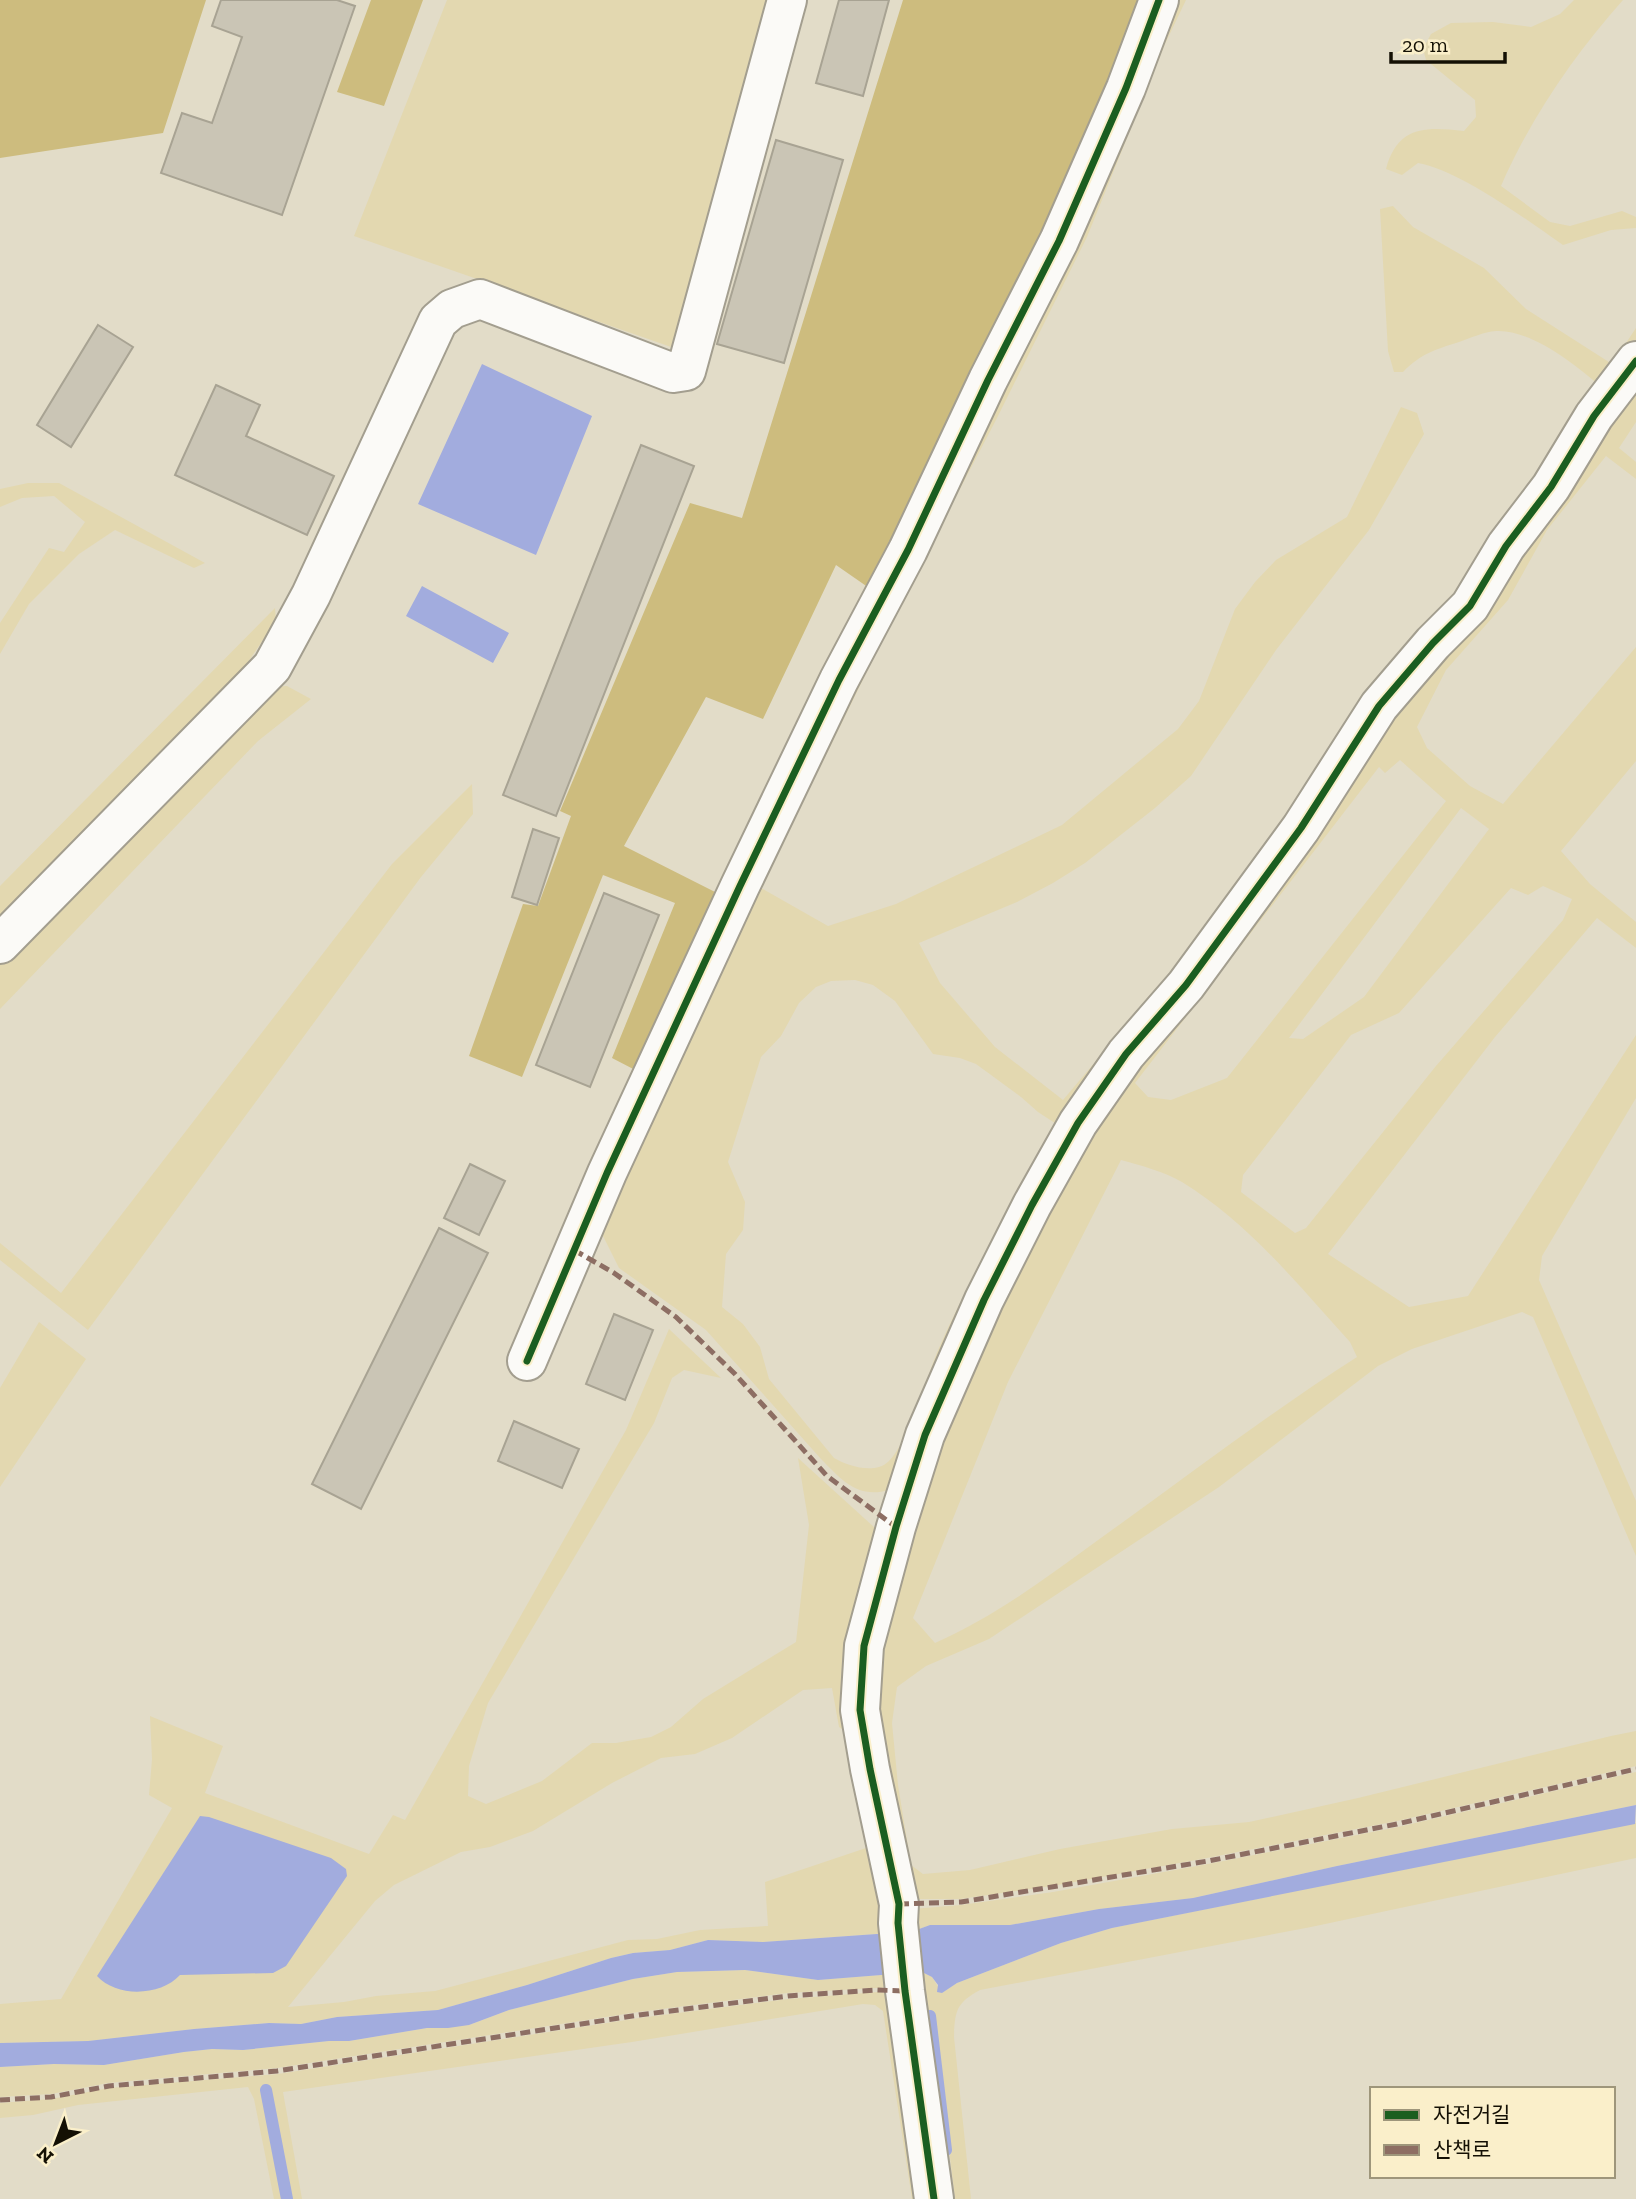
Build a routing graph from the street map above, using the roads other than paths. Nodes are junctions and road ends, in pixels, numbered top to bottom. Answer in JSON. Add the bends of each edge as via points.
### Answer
{"nodes":[{"id":1,"x":787,"y":0,"type":"edge"},
{"id":2,"x":1159,"y":0,"type":"edge"},
{"id":3,"x":1636,"y":361,"type":"edge"},
{"id":4,"x":0,"y":943,"type":"edge"},
{"id":5,"x":527,"y":1361,"type":"dead end"},
{"id":6,"x":934,"y":2199,"type":"edge"}],
"edges":[{"from":1,"to":4,"type":"street","via":[[686,371],[673,373],[480,299],[445,315],[438,321],[311,595],[272,667]]},
{"from":2,"to":5,"type":"street","via":[[1059,240],[746,874],[607,1173]]},
{"from":3,"to":6,"type":"street","via":[[1594,416],[1470,606],[1379,706],[1301,828],[1078,1123],[984,1300],[925,1435],[864,1646],[860,1710],[899,1904],[903,1979]]}]}
